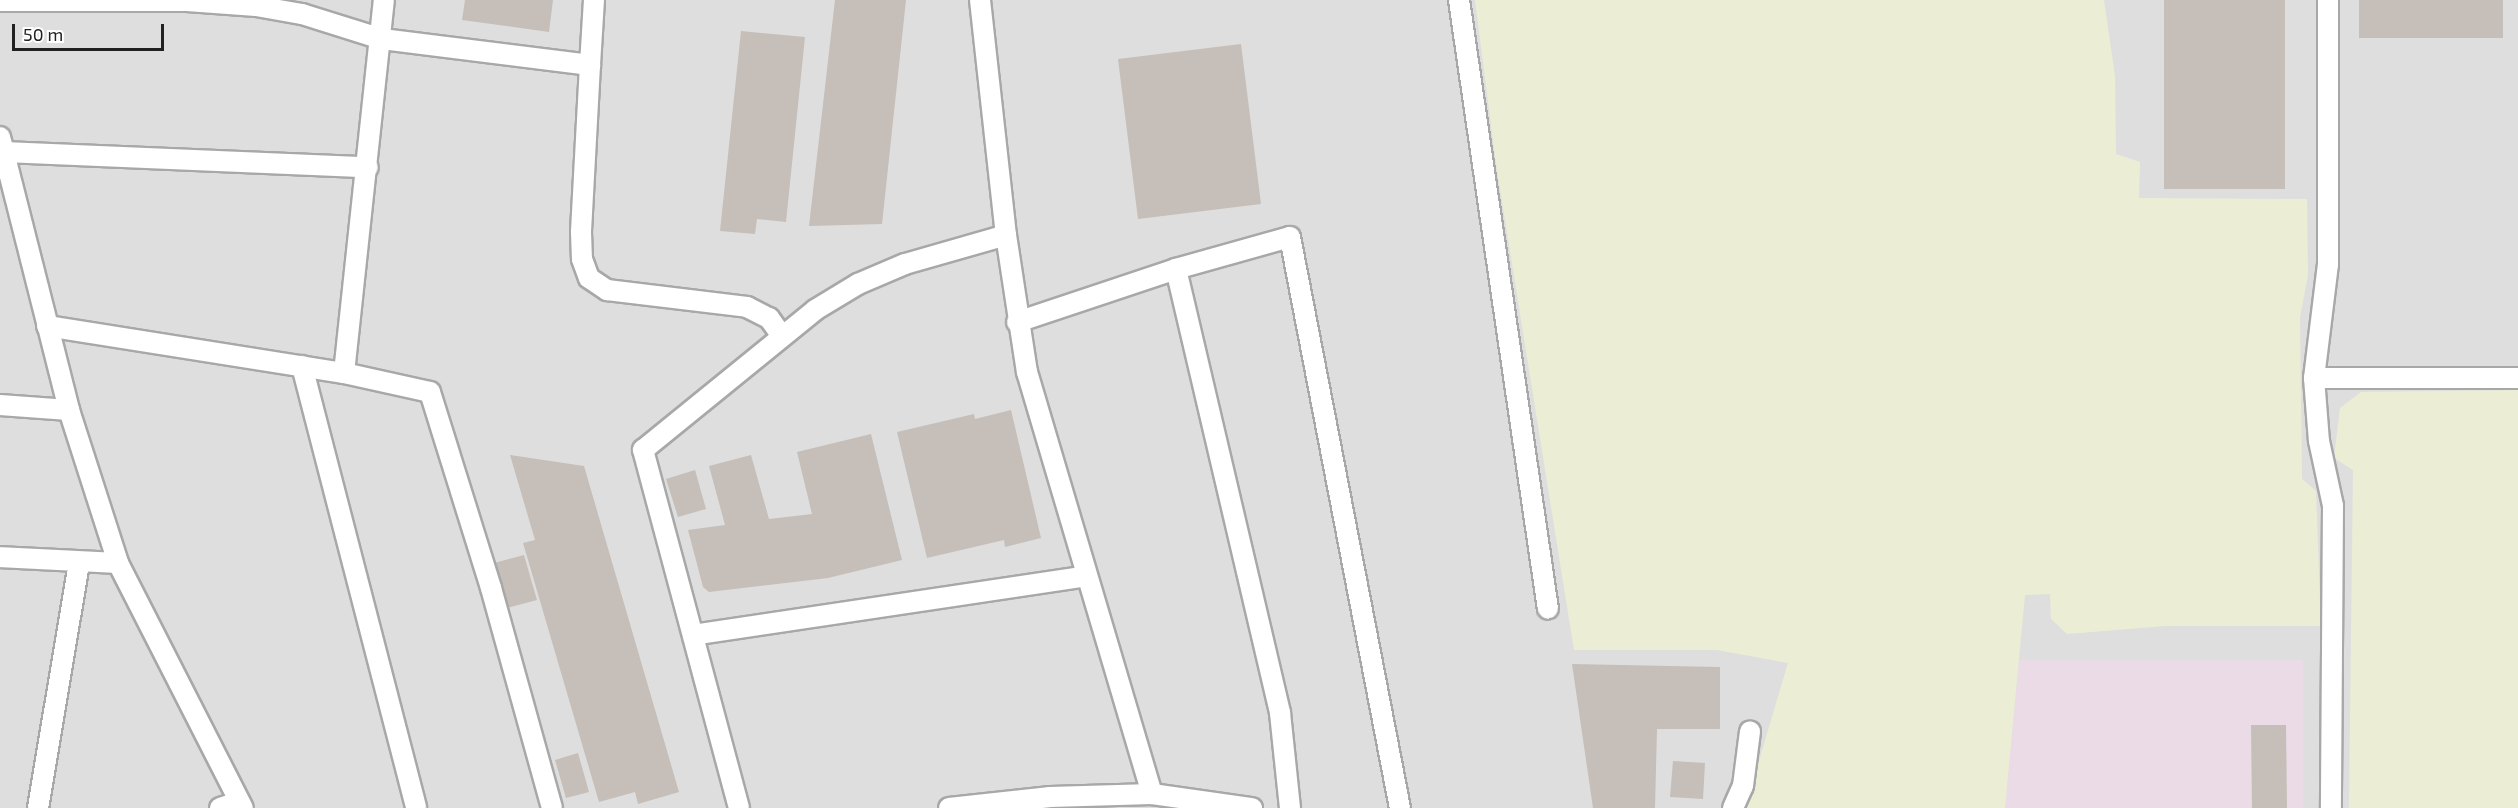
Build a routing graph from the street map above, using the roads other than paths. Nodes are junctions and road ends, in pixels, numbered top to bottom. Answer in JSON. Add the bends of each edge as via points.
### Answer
{"nodes":[{"id":1,"x":384,"y":0,"type":"edge"},
{"id":2,"x":594,"y":0,"type":"edge"},
{"id":3,"x":980,"y":0,"type":"edge"},
{"id":4,"x":1459,"y":0,"type":"edge"},
{"id":5,"x":2328,"y":0,"type":"edge"},
{"id":6,"x":0,"y":1,"type":"edge"},
{"id":7,"x":382,"y":39,"type":"junction"},
{"id":8,"x":590,"y":65,"type":"junction"},
{"id":9,"x":2,"y":145,"type":"edge"},
{"id":10,"x":368,"y":167,"type":"junction"},
{"id":11,"x":1006,"y":235,"type":"junction"},
{"id":12,"x":1176,"y":269,"type":"junction"},
{"id":13,"x":1017,"y":322,"type":"junction"},
{"id":14,"x":47,"y":326,"type":"junction"},
{"id":15,"x":782,"y":336,"type":"junction"},
{"id":16,"x":302,"y":366,"type":"junction"},
{"id":17,"x":344,"y":373,"type":"junction"},
{"id":18,"x":2314,"y":378,"type":"junction"},
{"id":19,"x":2518,"y":378,"type":"edge"},
{"id":20,"x":0,"y":405,"type":"edge"},
{"id":21,"x":69,"y":410,"type":"junction"},
{"id":22,"x":0,"y":557,"type":"edge"},
{"id":23,"x":79,"y":563,"type":"junction"},
{"id":24,"x":118,"y":563,"type":"junction"},
{"id":25,"x":1086,"y":576,"type":"junction"},
{"id":26,"x":1548,"y":609,"type":"dead end"},
{"id":27,"x":693,"y":636,"type":"junction"},
{"id":28,"x":1750,"y":731,"type":"dead end"},
{"id":29,"x":1152,"y":794,"type":"junction"},
{"id":30,"x":1050,"y":803,"type":"edge"},
{"id":31,"x":241,"y":805,"type":"edge"},
{"id":32,"x":38,"y":808,"type":"edge"},
{"id":33,"x":219,"y":808,"type":"edge"},
{"id":34,"x":416,"y":808,"type":"edge"},
{"id":35,"x":552,"y":808,"type":"edge"},
{"id":36,"x":740,"y":808,"type":"edge"},
{"id":37,"x":949,"y":808,"type":"edge"},
{"id":38,"x":1252,"y":808,"type":"edge"},
{"id":39,"x":1290,"y":808,"type":"edge"},
{"id":40,"x":1400,"y":808,"type":"edge"},
{"id":41,"x":1733,"y":808,"type":"edge"},
{"id":42,"x":2331,"y":808,"type":"edge"}],
"edges":[{"from":1,"to":7,"type":"street"},
{"from":2,"to":8,"type":"street"},
{"from":3,"to":11,"type":"street"},
{"from":4,"to":26,"type":"street"},
{"from":5,"to":18,"type":"street","via":[[2328,264]]},
{"from":6,"to":7,"type":"street","via":[[224,2],[302,14]]},
{"from":7,"to":8,"type":"street"},
{"from":7,"to":10,"type":"street"},
{"from":8,"to":15,"type":"street","via":[[581,232],[582,259],[588,278],[607,290],[747,308],[769,318]]},
{"from":9,"to":10,"type":"street"},
{"from":9,"to":14,"type":"street"},
{"from":10,"to":17,"type":"street"},
{"from":11,"to":13,"type":"street"},
{"from":11,"to":15,"type":"street","via":[[905,264],[858,284]]},
{"from":12,"to":13,"type":"street"},
{"from":12,"to":39,"type":"street","via":[[1280,712]]},
{"from":12,"to":40,"type":"street","via":[[1290,237]]},
{"from":13,"to":25,"type":"street","via":[[1027,372]]},
{"from":14,"to":16,"type":"street"},
{"from":14,"to":21,"type":"street"},
{"from":15,"to":27,"type":"street","via":[[643,450]]},
{"from":16,"to":17,"type":"street"},
{"from":16,"to":34,"type":"street"},
{"from":17,"to":35,"type":"street","via":[[430,392],[491,588]]},
{"from":18,"to":19,"type":"street"},
{"from":18,"to":42,"type":"street","via":[[2319,441],[2333,506]]},
{"from":20,"to":21,"type":"street"},
{"from":21,"to":24,"type":"street"},
{"from":22,"to":23,"type":"street"},
{"from":23,"to":24,"type":"street"},
{"from":23,"to":32,"type":"street"},
{"from":24,"to":31,"type":"street"},
{"from":25,"to":27,"type":"street"},
{"from":25,"to":29,"type":"street"},
{"from":27,"to":36,"type":"street"},
{"from":28,"to":41,"type":"street","via":[[1743,786]]},
{"from":29,"to":30,"type":"street"},
{"from":29,"to":38,"type":"street"},
{"from":30,"to":37,"type":"street"},
{"from":31,"to":33,"type":"street"}]}
